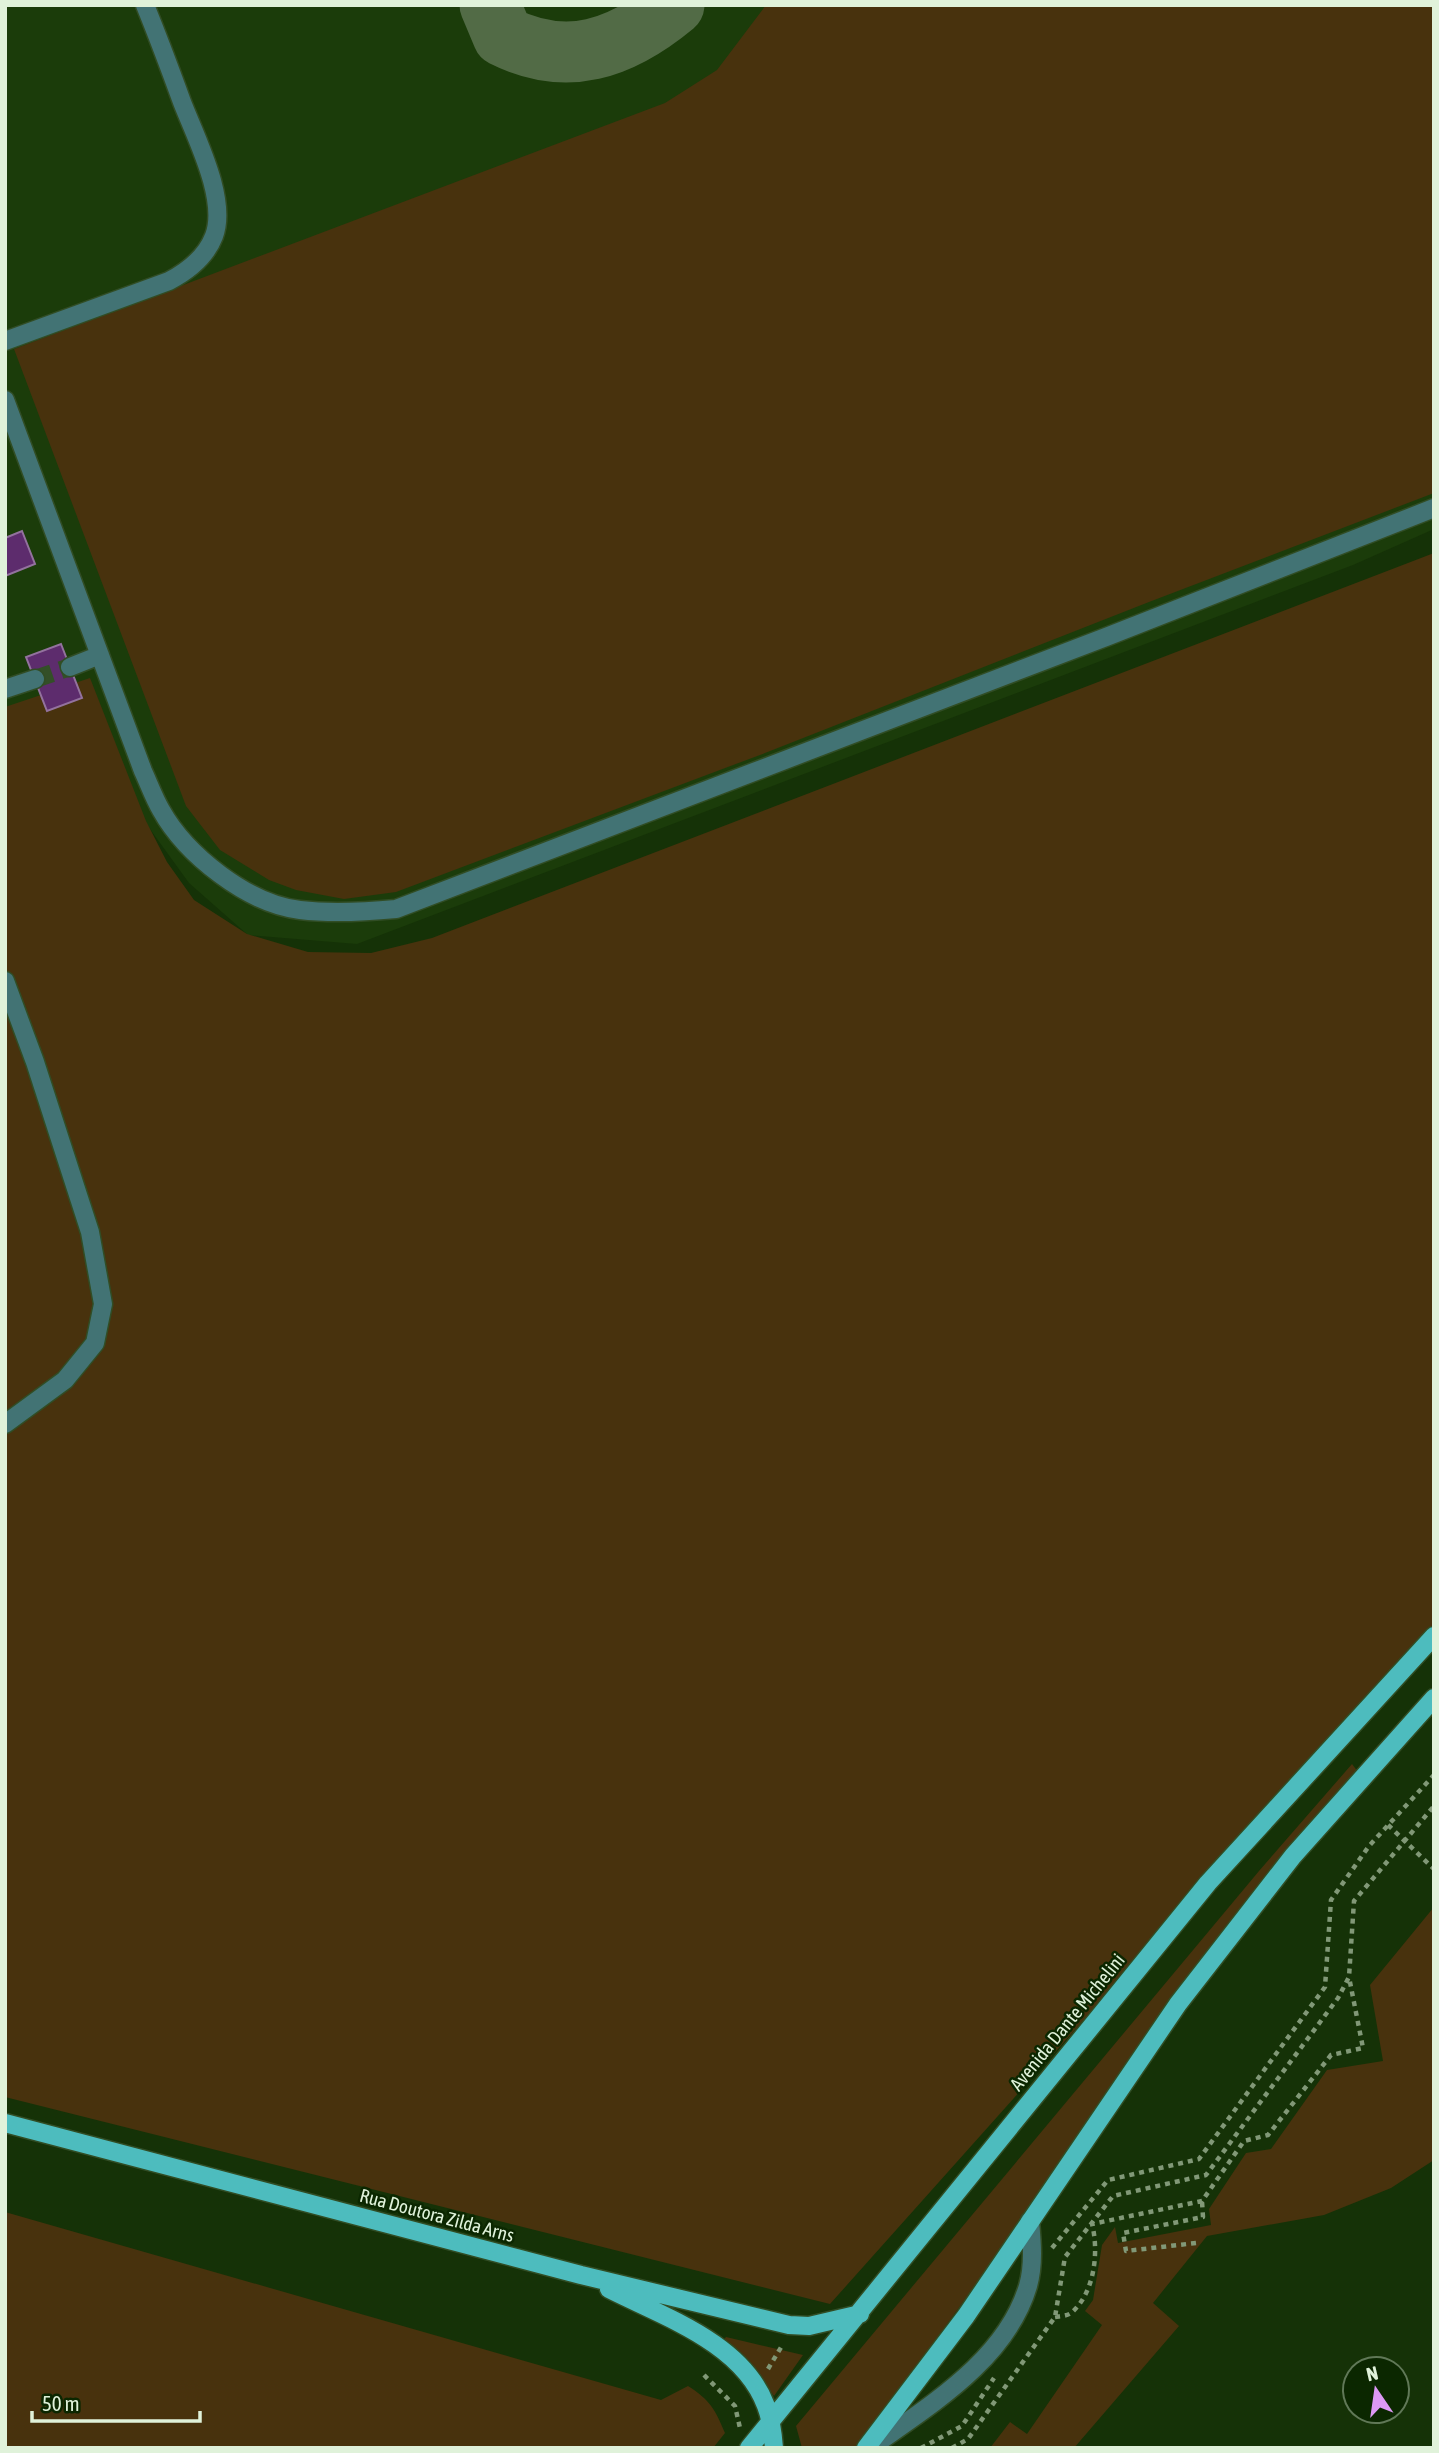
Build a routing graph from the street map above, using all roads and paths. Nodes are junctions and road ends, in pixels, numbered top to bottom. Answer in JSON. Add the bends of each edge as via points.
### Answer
{"nodes":[{"id":1,"x":145,"y":5,"type":"edge"},
{"id":2,"x":5,"y":341,"type":"edge"},
{"id":3,"x":5,"y":400,"type":"edge"},
{"id":4,"x":1434,"y":508,"type":"edge"},
{"id":5,"x":100,"y":655,"type":"junction"},
{"id":6,"x":69,"y":667,"type":"tunnel mouth"},
{"id":7,"x":35,"y":679,"type":"tunnel mouth"},
{"id":8,"x":5,"y":689,"type":"edge"},
{"id":9,"x":5,"y":981,"type":"edge"},
{"id":10,"x":5,"y":1424,"type":"edge"},
{"id":11,"x":1434,"y":1636,"type":"edge"},
{"id":12,"x":1434,"y":1698,"type":"edge"},
{"id":13,"x":1434,"y":1775,"type":"edge"},
{"id":14,"x":1434,"y":1806,"type":"edge"},
{"id":15,"x":1388,"y":1825,"type":"junction"},
{"id":16,"x":1404,"y":1840,"type":"junction"},
{"id":17,"x":1434,"y":1869,"type":"edge"},
{"id":18,"x":1349,"y":1977,"type":"junction"},
{"id":19,"x":5,"y":2123,"type":"edge"},
{"id":20,"x":1202,"y":2201,"type":"junction"},
{"id":21,"x":1030,"y":2221,"type":"junction"},
{"id":22,"x":1092,"y":2224,"type":"junction"},
{"id":23,"x":1196,"y":2243,"type":"dead end"},
{"id":24,"x":1050,"y":2259,"type":"dead end"},
{"id":25,"x":581,"y":2275,"type":"junction"},
{"id":26,"x":860,"y":2314,"type":"junction"},
{"id":27,"x":1055,"y":2317,"type":"junction"},
{"id":28,"x":789,"y":2325,"type":"junction"},
{"id":29,"x":999,"y":2371,"type":"dead end"},
{"id":30,"x":704,"y":2375,"type":"dead end"},
{"id":31,"x":756,"y":2388,"type":"junction"},
{"id":32,"x":770,"y":2421,"type":"junction"},
{"id":33,"x":733,"y":2439,"type":"dead end"},
{"id":34,"x":968,"y":2439,"type":"junction"},
{"id":35,"x":749,"y":2448,"type":"edge"},
{"id":36,"x":774,"y":2448,"type":"edge"},
{"id":37,"x":868,"y":2448,"type":"edge"},
{"id":38,"x":921,"y":2448,"type":"edge"},
{"id":39,"x":953,"y":2448,"type":"edge"},
{"id":40,"x":962,"y":2448,"type":"edge"}],
"edges":[{"from":1,"to":2,"type":"lane","via":[[211,177],[218,216],[214,236],[188,271],[169,281]]},
{"from":3,"to":5,"type":"lane"},
{"from":4,"to":5,"type":"lane","via":[[396,909],[341,914],[297,910],[262,899],[221,876],[190,848],[161,811]]},
{"from":5,"to":6,"type":"lane"},
{"from":7,"to":8,"type":"lane"},
{"from":9,"to":10,"type":"lane","via":[[90,1232],[103,1304],[95,1343],[65,1380]]},
{"from":11,"to":26,"type":"main road","name":"Avenida Dante Michelini","via":[[1208,1883]]},
{"from":12,"to":21,"type":"main road","via":[[1293,1856],[1186,1993]]},
{"from":13,"to":15,"type":"path"},
{"from":14,"to":16,"type":"path"},
{"from":15,"to":16,"type":"path"},
{"from":15,"to":24,"type":"path","via":[[1331,1900],[1325,1987],[1199,2159],[1108,2180],[1052,2247]]},
{"from":16,"to":17,"type":"path"},
{"from":16,"to":18,"type":"path","via":[[1354,1901]]},
{"from":18,"to":20,"type":"path","via":[[1363,2048],[1331,2055],[1268,2135],[1244,2141]]},
{"from":18,"to":22,"type":"path","via":[[1206,2175],[1113,2196]]},
{"from":19,"to":25,"type":"main road","name":"Rua Doutora Zilda Arns"},
{"from":20,"to":22,"type":"path"},
{"from":20,"to":23,"type":"path","via":[[1203,2217],[1123,2234],[1126,2251]]},
{"from":21,"to":37,"type":"main road"},
{"from":21,"to":37,"type":"lane","via":[[1029,2283],[1018,2315],[982,2360],[945,2395]]},
{"from":22,"to":27,"type":"path","via":[[1065,2257]]},
{"from":22,"to":27,"type":"path","via":[[1097,2242],[1088,2293],[1069,2315]]},
{"from":25,"to":28,"type":"main road","name":"Rua Doutora Zilda Arns"},
{"from":25,"to":31,"type":"main road","via":[[703,2338],[727,2354]]},
{"from":26,"to":28,"type":"main road","name":"Rua Doutora Zilda Arns","via":[[809,2326]]},
{"from":26,"to":32,"type":"main road","name":"Avenida Dante Michelini"},
{"from":27,"to":34,"type":"path"},
{"from":28,"to":31,"type":"path","via":[[781,2349]]},
{"from":29,"to":38,"type":"path","via":[[962,2426]]},
{"from":30,"to":33,"type":"path","via":[[735,2406],[741,2430]]},
{"from":31,"to":32,"type":"main road"},
{"from":32,"to":35,"type":"main road","name":"Avenida Dante Michelini"},
{"from":32,"to":36,"type":"main road"},
{"from":34,"to":39,"type":"path"},
{"from":34,"to":40,"type":"path"}]}
